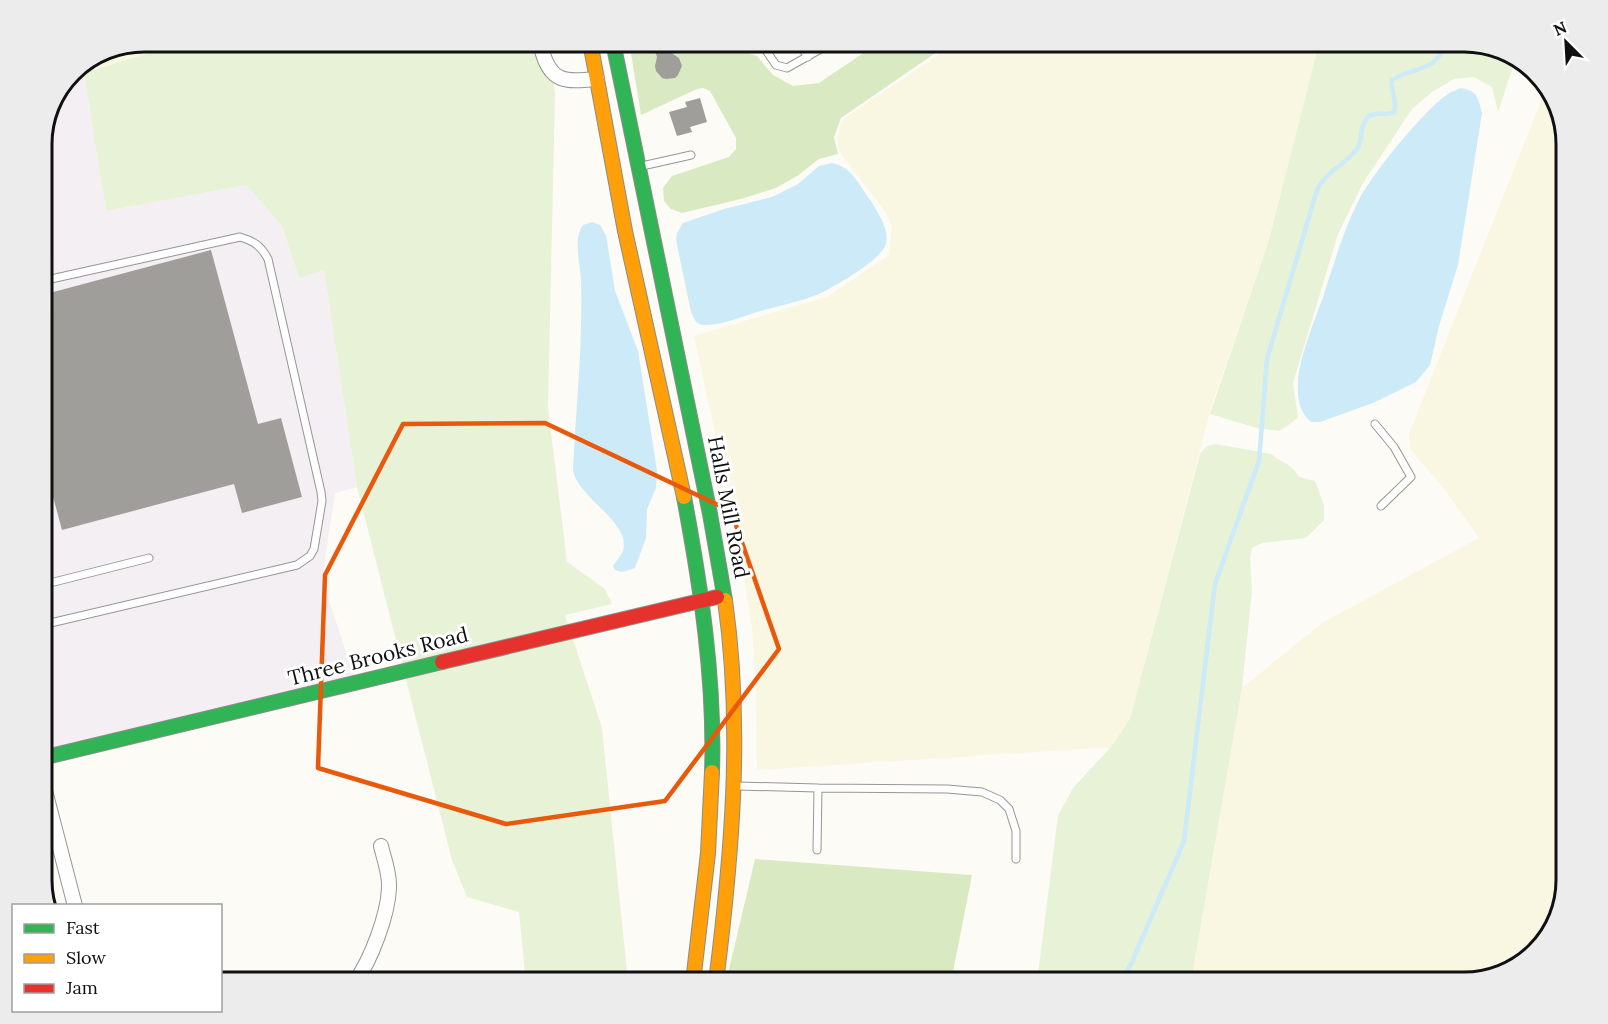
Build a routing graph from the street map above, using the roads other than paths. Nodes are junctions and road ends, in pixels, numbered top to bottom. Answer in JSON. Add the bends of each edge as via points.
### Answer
{"nodes":[{"id":1,"x":542,"y":52,"type":"edge"},
{"id":2,"x":592,"y":52,"type":"edge"},
{"id":3,"x":615,"y":52,"type":"edge"},
{"id":4,"x":767,"y":52,"type":"edge"},
{"id":5,"x":805,"y":52,"type":"edge"},
{"id":6,"x":816,"y":52,"type":"edge"},
{"id":7,"x":808,"y":57,"type":"junction"},
{"id":8,"x":597,"y":79,"type":"junction"},
{"id":9,"x":691,"y":155,"type":"dead end"},
{"id":10,"x":637,"y":167,"type":"junction"},
{"id":11,"x":53,"y":279,"type":"edge"},
{"id":12,"x":667,"y":417,"type":"junction"},
{"id":13,"x":1375,"y":424,"type":"dead end"},
{"id":14,"x":707,"y":500,"type":"junction"},
{"id":15,"x":1381,"y":506,"type":"dead end"},
{"id":16,"x":149,"y":558,"type":"dead end"},
{"id":17,"x":53,"y":582,"type":"edge"},
{"id":18,"x":724,"y":596,"type":"junction"},
{"id":19,"x":701,"y":601,"type":"junction"},
{"id":20,"x":53,"y":622,"type":"edge"},
{"id":21,"x":53,"y":756,"type":"edge"},
{"id":22,"x":734,"y":786,"type":"junction"},
{"id":23,"x":818,"y":788,"type":"junction"},
{"id":24,"x":53,"y":821,"type":"edge"},
{"id":25,"x":381,"y":846,"type":"dead end"},
{"id":26,"x":817,"y":850,"type":"dead end"},
{"id":27,"x":1016,"y":860,"type":"dead end"},
{"id":28,"x":74,"y":904,"type":"edge"},
{"id":29,"x":361,"y":972,"type":"edge"},
{"id":30,"x":694,"y":972,"type":"edge"},
{"id":31,"x":717,"y":972,"type":"edge"}],
"edges":[{"from":1,"to":8,"type":"street","via":[[550,70],[563,80]]},
{"from":2,"to":8,"type":"main road","name":"Halls Mill Road"},
{"from":3,"to":10,"type":"main road","name":"Halls Mill Road"},
{"from":4,"to":7,"type":"lane","via":[[782,68]]},
{"from":5,"to":7,"type":"lane"},
{"from":6,"to":7,"type":"lane"},
{"from":8,"to":12,"type":"main road","name":"Halls Mill Road"},
{"from":9,"to":10,"type":"lane"},
{"from":10,"to":14,"type":"main road","name":"Halls Mill Road"},
{"from":11,"to":20,"type":"lane","via":[[240,237],[262,248],[271,270],[322,501],[314,549],[297,565]]},
{"from":12,"to":14,"type":"main road","via":[[679,427],[697,494]]},
{"from":12,"to":19,"type":"main road","name":"Halls Mill Road"},
{"from":13,"to":15,"type":"lane","via":[[1411,477]]},
{"from":14,"to":18,"type":"main road","name":"Halls Mill Road"},
{"from":16,"to":17,"type":"lane"},
{"from":18,"to":19,"type":"main road","name":"Three Brooks Road"},
{"from":18,"to":22,"type":"main road","name":"Halls Mill Road","via":[[733,701]]},
{"from":19,"to":21,"type":"main road","name":"Three Brooks Road"},
{"from":19,"to":30,"type":"main road","name":"Halls Mill Road","via":[[711,701],[712,782],[706,880]]},
{"from":22,"to":23,"type":"lane"},
{"from":22,"to":31,"type":"main road","name":"Halls Mill Road","via":[[730,873]]},
{"from":23,"to":26,"type":"lane"},
{"from":23,"to":27,"type":"lane","via":[[982,792],[1009,809],[1016,831]]},
{"from":24,"to":28,"type":"street"},
{"from":25,"to":29,"type":"street","via":[[390,886],[369,958]]}]}
